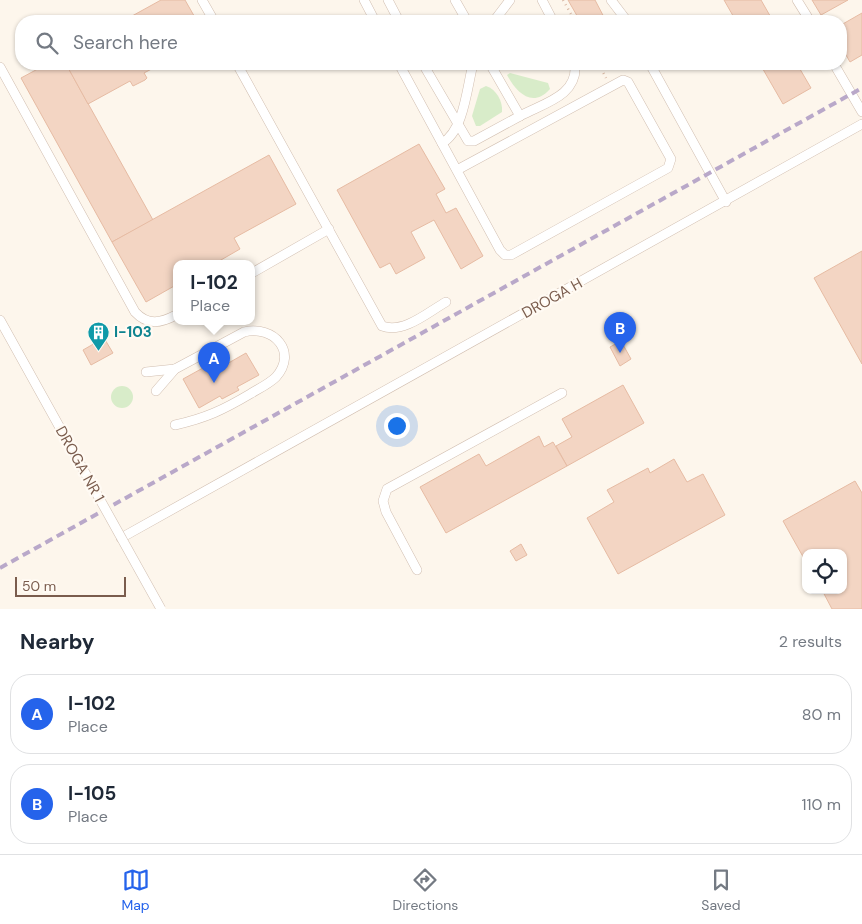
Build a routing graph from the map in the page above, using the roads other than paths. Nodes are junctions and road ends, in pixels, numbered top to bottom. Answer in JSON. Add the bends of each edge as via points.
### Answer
{"nodes":[{"id":1,"x":202,"y":0,"type":"edge"},
{"id":2,"x":364,"y":0,"type":"edge"},
{"id":3,"x":388,"y":0,"type":"edge"},
{"id":4,"x":455,"y":0,"type":"edge"},
{"id":5,"x":510,"y":0,"type":"edge"},
{"id":6,"x":542,"y":0,"type":"edge"},
{"id":7,"x":611,"y":0,"type":"edge"},
{"id":8,"x":618,"y":0,"type":"edge"},
{"id":9,"x":797,"y":0,"type":"edge"},
{"id":10,"x":620,"y":10,"type":"junction"},
{"id":11,"x":211,"y":15,"type":"edge"},
{"id":12,"x":372,"y":15,"type":"edge"},
{"id":13,"x":396,"y":15,"type":"edge"},
{"id":14,"x":463,"y":15,"type":"edge"},
{"id":15,"x":499,"y":15,"type":"edge"},
{"id":16,"x":550,"y":15,"type":"edge"},
{"id":17,"x":623,"y":15,"type":"edge"},
{"id":18,"x":806,"y":15,"type":"edge"},
{"id":19,"x":0,"y":68,"type":"edge"},
{"id":20,"x":240,"y":70,"type":"edge"},
{"id":21,"x":402,"y":70,"type":"edge"},
{"id":22,"x":426,"y":70,"type":"edge"},
{"id":23,"x":472,"y":70,"type":"edge"},
{"id":24,"x":493,"y":70,"type":"edge"},
{"id":25,"x":576,"y":70,"type":"edge"},
{"id":26,"x":653,"y":70,"type":"edge"},
{"id":27,"x":838,"y":70,"type":"edge"},
{"id":28,"x":862,"y":112,"type":"edge"},
{"id":29,"x":520,"y":116,"type":"junction"},
{"id":30,"x":862,"y":124,"type":"edge"},
{"id":31,"x":458,"y":126,"type":"junction"},
{"id":32,"x":442,"y":143,"type":"junction"},
{"id":33,"x":457,"y":170,"type":"junction"},
{"id":34,"x":726,"y":202,"type":"junction"},
{"id":35,"x":329,"y":229,"type":"junction"},
{"id":36,"x":255,"y":271,"type":"edge"},
{"id":37,"x":446,"y":302,"type":"dead end"},
{"id":38,"x":173,"y":316,"type":"edge"},
{"id":39,"x":0,"y":320,"type":"edge"},
{"id":40,"x":175,"y":369,"type":"junction"},
{"id":41,"x":146,"y":372,"type":"dead end"},
{"id":42,"x":156,"y":391,"type":"dead end"},
{"id":43,"x":562,"y":393,"type":"dead end"},
{"id":44,"x":176,"y":425,"type":"dead end"},
{"id":45,"x":121,"y":538,"type":"junction"},
{"id":46,"x":417,"y":570,"type":"dead end"},
{"id":47,"x":160,"y":609,"type":"edge"}],
"edges":[{"from":1,"to":11,"type":"lane"},
{"from":2,"to":12,"type":"lane"},
{"from":3,"to":13,"type":"lane"},
{"from":4,"to":14,"type":"lane"},
{"from":5,"to":15,"type":"lane"},
{"from":6,"to":16,"type":"lane"},
{"from":7,"to":10,"type":"lane"},
{"from":8,"to":10,"type":"lane"},
{"from":9,"to":18,"type":"lane"},
{"from":10,"to":17,"type":"lane"},
{"from":19,"to":38,"type":"lane","via":[[135,312],[142,320],[156,324]]},
{"from":20,"to":35,"type":"lane"},
{"from":21,"to":32,"type":"lane"},
{"from":22,"to":31,"type":"lane"},
{"from":23,"to":31,"type":"lane"},
{"from":24,"to":29,"type":"lane"},
{"from":25,"to":29,"type":"lane","via":[[572,86],[564,93]]},
{"from":26,"to":34,"type":"lane"},
{"from":27,"to":28,"type":"lane"},
{"from":29,"to":31,"type":"lane","via":[[474,141],[468,141]]},
{"from":30,"to":34,"type":"lane","name":"DROGA H"},
{"from":31,"to":32,"type":"lane"},
{"from":32,"to":33,"type":"lane"},
{"from":33,"to":33,"type":"lane","via":[[500,250],[511,255],[668,168],[671,160],[628,82],[623,80]]},
{"from":34,"to":45,"type":"lane","name":"DROGA H"},
{"from":35,"to":36,"type":"lane"},
{"from":35,"to":37,"type":"lane","via":[[382,326],[390,329],[402,327]]},
{"from":39,"to":45,"type":"lane","name":"DROGA NR 1","bridge":true},
{"from":40,"to":41,"type":"lane"},
{"from":40,"to":42,"type":"lane"},
{"from":40,"to":44,"type":"lane","via":[[244,332],[257,329],[268,332],[283,348],[282,368],[275,378],[214,414]]},
{"from":43,"to":46,"type":"lane","via":[[387,489],[383,501],[386,512]]},
{"from":45,"to":47,"type":"lane","name":"DROGA NR 1","bridge":true}]}
